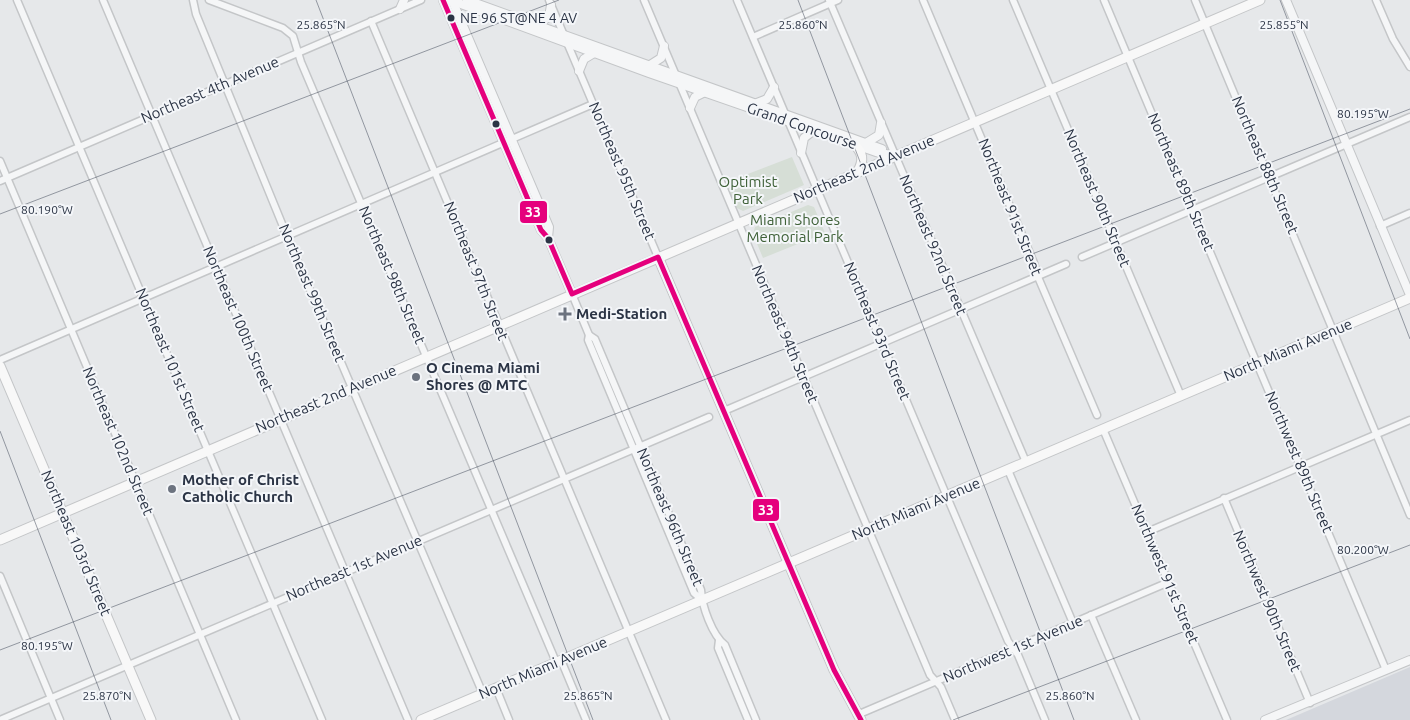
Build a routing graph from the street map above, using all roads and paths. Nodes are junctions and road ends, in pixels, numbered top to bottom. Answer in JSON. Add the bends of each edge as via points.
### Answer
{"nodes":[{"id":1,"x":17,"y":0,"type":"edge"},
{"id":2,"x":103,"y":0,"type":"edge"},
{"id":3,"x":193,"y":0,"type":"edge"},
{"id":4,"x":209,"y":0,"type":"edge"},
{"id":5,"x":404,"y":0,"type":"edge"},
{"id":6,"x":421,"y":0,"type":"edge"},
{"id":7,"x":443,"y":0,"type":"edge"},
{"id":8,"x":644,"y":0,"type":"edge"},
{"id":9,"x":737,"y":0,"type":"edge"},
{"id":10,"x":838,"y":0,"type":"edge"},
{"id":11,"x":922,"y":0,"type":"edge"},
{"id":12,"x":1013,"y":0,"type":"edge"},
{"id":13,"x":1104,"y":0,"type":"edge"},
{"id":14,"x":1195,"y":0,"type":"edge"},
{"id":15,"x":1260,"y":0,"type":"edge"},
{"id":16,"x":1286,"y":0,"type":"edge"},
{"id":17,"x":1376,"y":0,"type":"edge"},
{"id":18,"x":452,"y":1,"type":"edge"},
{"id":19,"x":471,"y":1,"type":"edge"},
{"id":20,"x":550,"y":2,"type":"edge"},
{"id":21,"x":830,"y":2,"type":"edge"},
{"id":22,"x":400,"y":9,"type":"junction"},
{"id":23,"x":477,"y":10,"type":"junction"},
{"id":24,"x":371,"y":21,"type":"junction"},
{"id":25,"x":1205,"y":23,"type":"junction"},
{"id":26,"x":537,"y":24,"type":"junction"},
{"id":27,"x":462,"y":25,"type":"junction"},
{"id":28,"x":563,"y":34,"type":"junction"},
{"id":29,"x":753,"y":37,"type":"junction"},
{"id":30,"x":567,"y":43,"type":"junction"},
{"id":31,"x":664,"y":46,"type":"junction"},
{"id":32,"x":298,"y":53,"type":"junction"},
{"id":33,"x":594,"y":53,"type":"junction"},
{"id":34,"x":1128,"y":56,"type":"junction"},
{"id":35,"x":650,"y":65,"type":"junction"},
{"id":36,"x":1410,"y":67,"type":"edge"},
{"id":37,"x":579,"y":71,"type":"junction"},
{"id":38,"x":676,"y":74,"type":"junction"},
{"id":39,"x":679,"y":83,"type":"junction"},
{"id":40,"x":224,"y":84,"type":"junction"},
{"id":41,"x":774,"y":86,"type":"junction"},
{"id":42,"x":1051,"y":89,"type":"junction"},
{"id":43,"x":705,"y":92,"type":"junction"},
{"id":44,"x":757,"y":103,"type":"junction"},
{"id":45,"x":593,"y":104,"type":"junction"},
{"id":46,"x":690,"y":108,"type":"junction"},
{"id":47,"x":151,"y":115,"type":"junction"},
{"id":48,"x":786,"y":117,"type":"junction"},
{"id":49,"x":1410,"y":117,"type":"edge"},
{"id":50,"x":975,"y":121,"type":"junction"},
{"id":51,"x":881,"y":123,"type":"junction"},
{"id":52,"x":814,"y":130,"type":"junction"},
{"id":53,"x":507,"y":141,"type":"junction"},
{"id":54,"x":866,"y":143,"type":"junction"},
{"id":55,"x":854,"y":144,"type":"junction"},
{"id":56,"x":1346,"y":145,"type":"junction"},
{"id":57,"x":78,"y":146,"type":"junction"},
{"id":58,"x":802,"y":153,"type":"junction"},
{"id":59,"x":895,"y":156,"type":"junction"},
{"id":60,"x":0,"y":161,"type":"edge"},
{"id":61,"x":436,"y":172,"type":"junction"},
{"id":62,"x":858,"y":172,"type":"junction"},
{"id":63,"x":7,"y":178,"type":"junction"},
{"id":64,"x":1270,"y":178,"type":"junction"},
{"id":65,"x":0,"y":181,"type":"edge"},
{"id":66,"x":816,"y":189,"type":"junction"},
{"id":67,"x":362,"y":204,"type":"junction"},
{"id":68,"x":1192,"y":211,"type":"junction"},
{"id":69,"x":1410,"y":213,"type":"edge"},
{"id":70,"x":738,"y":222,"type":"junction"},
{"id":71,"x":1380,"y":226,"type":"junction"},
{"id":72,"x":287,"y":236,"type":"junction"},
{"id":73,"x":1115,"y":243,"type":"junction"},
{"id":74,"x":658,"y":257,"type":"junction"},
{"id":75,"x":1082,"y":257,"type":"dead end"},
{"id":76,"x":1066,"y":264,"type":"dead end"},
{"id":77,"x":216,"y":266,"type":"junction"},
{"id":78,"x":1038,"y":276,"type":"junction"},
{"id":79,"x":572,"y":294,"type":"junction"},
{"id":80,"x":1410,"y":296,"type":"edge"},
{"id":81,"x":144,"y":298,"type":"junction"},
{"id":82,"x":961,"y":309,"type":"junction"},
{"id":83,"x":499,"y":325,"type":"junction"},
{"id":84,"x":70,"y":330,"type":"junction"},
{"id":85,"x":1334,"y":330,"type":"junction"},
{"id":86,"x":882,"y":344,"type":"junction"},
{"id":87,"x":426,"y":356,"type":"junction"},
{"id":88,"x":0,"y":360,"type":"edge"},
{"id":89,"x":1258,"y":363,"type":"junction"},
{"id":90,"x":0,"y":366,"type":"edge"},
{"id":91,"x":804,"y":377,"type":"junction"},
{"id":92,"x":352,"y":388,"type":"junction"},
{"id":93,"x":1181,"y":396,"type":"junction"},
{"id":94,"x":724,"y":411,"type":"junction"},
{"id":95,"x":1097,"y":415,"type":"dead end"},
{"id":96,"x":709,"y":417,"type":"dead end"},
{"id":97,"x":280,"y":419,"type":"junction"},
{"id":98,"x":1410,"y":420,"type":"edge"},
{"id":99,"x":1103,"y":429,"type":"junction"},
{"id":100,"x":1377,"y":434,"type":"junction"},
{"id":101,"x":637,"y":448,"type":"junction"},
{"id":102,"x":207,"y":450,"type":"junction"},
{"id":103,"x":1026,"y":462,"type":"junction"},
{"id":104,"x":1300,"y":466,"type":"junction"},
{"id":105,"x":1008,"y":470,"type":"junction"},
{"id":106,"x":563,"y":479,"type":"junction"},
{"id":107,"x":135,"y":481,"type":"junction"},
{"id":108,"x":947,"y":496,"type":"junction"},
{"id":109,"x":1224,"y":498,"type":"junction"},
{"id":110,"x":491,"y":510,"type":"junction"},
{"id":111,"x":64,"y":512,"type":"junction"},
{"id":112,"x":1410,"y":515,"type":"edge"},
{"id":113,"x":868,"y":529,"type":"junction"},
{"id":114,"x":1147,"y":532,"type":"junction"},
{"id":115,"x":0,"y":540,"type":"edge"},
{"id":116,"x":417,"y":542,"type":"junction"},
{"id":117,"x":788,"y":563,"type":"junction"},
{"id":118,"x":345,"y":572,"type":"junction"},
{"id":119,"x":0,"y":576,"type":"edge"},
{"id":120,"x":1169,"y":582,"type":"junction"},
{"id":121,"x":702,"y":600,"type":"junction"},
{"id":122,"x":273,"y":602,"type":"junction"},
{"id":123,"x":1091,"y":615,"type":"junction"},
{"id":124,"x":1073,"y":623,"type":"junction"},
{"id":125,"x":629,"y":631,"type":"junction"},
{"id":126,"x":200,"y":634,"type":"junction"},
{"id":127,"x":719,"y":640,"type":"junction"},
{"id":128,"x":1013,"y":648,"type":"junction"},
{"id":129,"x":1410,"y":660,"type":"edge"},
{"id":130,"x":559,"y":661,"type":"junction"},
{"id":131,"x":128,"y":666,"type":"junction"},
{"id":132,"x":1386,"y":670,"type":"junction"},
{"id":133,"x":936,"y":682,"type":"junction"},
{"id":134,"x":496,"y":688,"type":"junction"},
{"id":135,"x":483,"y":694,"type":"junction"},
{"id":136,"x":51,"y":698,"type":"junction"},
{"id":137,"x":1310,"y":702,"type":"junction"},
{"id":138,"x":435,"y":717,"type":"edge"},
{"id":139,"x":859,"y":717,"type":"edge"},
{"id":140,"x":0,"y":720,"type":"edge"},
{"id":141,"x":60,"y":720,"type":"edge"},
{"id":142,"x":151,"y":720,"type":"edge"},
{"id":143,"x":236,"y":720,"type":"edge"},
{"id":144,"x":322,"y":720,"type":"edge"},
{"id":145,"x":408,"y":720,"type":"edge"},
{"id":146,"x":421,"y":720,"type":"edge"},
{"id":147,"x":509,"y":720,"type":"edge"},
{"id":148,"x":586,"y":720,"type":"edge"},
{"id":149,"x":666,"y":720,"type":"edge"},
{"id":150,"x":748,"y":720,"type":"edge"},
{"id":151,"x":756,"y":720,"type":"edge"},
{"id":152,"x":955,"y":720,"type":"edge"},
{"id":153,"x":1045,"y":720,"type":"edge"},
{"id":154,"x":1136,"y":720,"type":"edge"},
{"id":155,"x":1227,"y":720,"type":"edge"},
{"id":156,"x":1265,"y":720,"type":"edge"}],
"edges":[{"from":1,"to":57,"type":"street","name":"Northeast 101st Street"},
{"from":2,"to":47,"type":"street","name":"Northeast 100th Street"},
{"from":3,"to":40,"type":"street","name":"Northeast 99th Street"},
{"from":4,"to":32,"type":"street","name":"Northeast 98th Street","via":[[283,28],[293,36]]},
{"from":5,"to":22,"type":"street"},
{"from":6,"to":22,"type":"street","name":"Northeast 4th Avenue"},
{"from":7,"to":53,"type":"street","name":"Northeast 96th Street"},
{"from":8,"to":31,"type":"street","name":"Northeast 94th Street"},
{"from":9,"to":29,"type":"street","name":"Northeast 93rd Street"},
{"from":10,"to":21,"type":"street"},
{"from":11,"to":50,"type":"street","name":"Northeast 91st Street"},
{"from":12,"to":42,"type":"street","name":"Northeast 90th Street"},
{"from":13,"to":34,"type":"street","name":"Northeast 89th Street"},
{"from":14,"to":25,"type":"street","name":"Northeast 88th Street"},
{"from":15,"to":25,"type":"main road","name":"Northeast 2nd Avenue"},
{"from":16,"to":56,"type":"street"},
{"from":17,"to":36,"type":"street"},
{"from":18,"to":23,"type":"street","name":"Grand Concourse"},
{"from":18,"to":27,"type":"street","name":"Northeast 96th Street"},
{"from":19,"to":26,"type":"street","name":"Grand Concourse"},
{"from":20,"to":26,"type":"street","via":[[549,17]]},
{"from":20,"to":28,"type":"street","name":"Northeast 95th Street"},
{"from":21,"to":29,"type":"street"},
{"from":21,"to":51,"type":"street","name":"Northeast 92nd Street"},
{"from":22,"to":24,"type":"street","name":"Northeast 4th Avenue"},
{"from":23,"to":27,"type":"street","via":[[467,15]]},
{"from":23,"to":30,"type":"street","name":"Grand Concourse"},
{"from":24,"to":32,"type":"street","name":"Northeast 4th Avenue"},
{"from":24,"to":61,"type":"street","name":"Northeast 97th Street"},
{"from":25,"to":34,"type":"main road","name":"Northeast 2nd Avenue"},
{"from":25,"to":64,"type":"street","name":"Northeast 88th Street"},
{"from":26,"to":28,"type":"street","name":"Grand Concourse"},
{"from":27,"to":53,"type":"street","name":"Northeast 96th Street"},
{"from":28,"to":30,"type":"street","name":"Northeast 95th Street"},
{"from":28,"to":35,"type":"street","name":"Grand Concourse"},
{"from":29,"to":41,"type":"street","name":"Northeast 93rd Street"},
{"from":30,"to":33,"type":"street","name":"Grand Concourse"},
{"from":30,"to":37,"type":"street","name":"Northeast 95th Street"},
{"from":31,"to":35,"type":"street","via":[[661,58]]},
{"from":31,"to":38,"type":"street","name":"Northeast 94th Street"},
{"from":32,"to":40,"type":"street","name":"Northeast 4th Avenue"},
{"from":32,"to":67,"type":"street","name":"Northeast 98th Street"},
{"from":33,"to":37,"type":"street","via":[[584,59]]},
{"from":33,"to":39,"type":"street","name":"Grand Concourse"},
{"from":34,"to":42,"type":"main road","name":"Northeast 2nd Avenue"},
{"from":34,"to":68,"type":"street","name":"Northeast 89th Street"},
{"from":35,"to":38,"type":"street","name":"Grand Concourse"},
{"from":37,"to":45,"type":"street","name":"Northeast 95th Street"},
{"from":38,"to":39,"type":"street","name":"Northeast 94th Street"},
{"from":38,"to":44,"type":"street","name":"Grand Concourse"},
{"from":39,"to":43,"type":"street","name":"Grand Concourse"},
{"from":39,"to":46,"type":"street","name":"Northeast 94th Street"},
{"from":40,"to":47,"type":"street","name":"Northeast 4th Avenue"},
{"from":40,"to":72,"type":"street","name":"Northeast 99th Street"},
{"from":41,"to":44,"type":"street","via":[[767,100]]},
{"from":41,"to":48,"type":"street","name":"Northeast 93rd Street"},
{"from":42,"to":50,"type":"main road","name":"Northeast 2nd Avenue"},
{"from":42,"to":73,"type":"street","name":"Northeast 90th Street"},
{"from":43,"to":46,"type":"street","via":[[695,97]]},
{"from":43,"to":48,"type":"street","name":"Grand Concourse"},
{"from":44,"to":48,"type":"street","name":"Grand Concourse"},
{"from":45,"to":53,"type":"street"},
{"from":45,"to":74,"type":"street","name":"Northeast 95th Street"},
{"from":46,"to":70,"type":"street","name":"Northeast 94th Street"},
{"from":47,"to":57,"type":"street","name":"Northeast 4th Avenue"},
{"from":47,"to":77,"type":"street","name":"Northeast 100th Street"},
{"from":48,"to":52,"type":"street","name":"Grand Concourse"},
{"from":48,"to":54,"type":"street","name":"Grand Concourse"},
{"from":48,"to":58,"type":"street","name":"Northeast 93rd Street"},
{"from":49,"to":56,"type":"street"},
{"from":50,"to":59,"type":"main road","name":"Northeast 2nd Avenue"},
{"from":50,"to":78,"type":"street","name":"Northeast 91st Street"},
{"from":51,"to":54,"type":"street","via":[[879,134]]},
{"from":51,"to":59,"type":"street","name":"Northeast 92nd Street"},
{"from":52,"to":55,"type":"street","name":"Grand Concourse"},
{"from":52,"to":58,"type":"street","via":[[804,138]]},
{"from":53,"to":61,"type":"street"},
{"from":53,"to":79,"type":"street","name":"Northeast 96th Street","via":[[548,227],[548,238]]},
{"from":54,"to":59,"type":"street","name":"Grand Concourse"},
{"from":55,"to":59,"type":"street","name":"Grand Concourse"},
{"from":55,"to":62,"type":"main road","via":[[862,158]]},
{"from":56,"to":64,"type":"street"},
{"from":56,"to":71,"type":"street"},
{"from":57,"to":63,"type":"street","name":"Northeast 4th Avenue"},
{"from":57,"to":81,"type":"street","name":"Northeast 101st Street"},
{"from":58,"to":66,"type":"street","name":"Northeast 93rd Street"},
{"from":59,"to":62,"type":"main road","name":"Northeast 2nd Avenue"},
{"from":59,"to":82,"type":"street","name":"Northeast 92nd Street"},
{"from":60,"to":63,"type":"street","name":"Northeast 102nd Street"},
{"from":61,"to":67,"type":"street"},
{"from":61,"to":83,"type":"street","name":"Northeast 97th Street"},
{"from":62,"to":66,"type":"main road","name":"Northeast 2nd Avenue"},
{"from":63,"to":65,"type":"street","name":"Northeast 4th Avenue"},
{"from":63,"to":84,"type":"street","name":"Northeast 102nd Street"},
{"from":64,"to":68,"type":"street"},
{"from":64,"to":85,"type":"street","name":"Northeast 88th Street"},
{"from":66,"to":70,"type":"main road","name":"Northeast 2nd Avenue"},
{"from":66,"to":86,"type":"street","name":"Northeast 93rd Street"},
{"from":67,"to":72,"type":"street"},
{"from":67,"to":87,"type":"street","name":"Northeast 98th Street"},
{"from":68,"to":73,"type":"street"},
{"from":68,"to":89,"type":"street","name":"Northeast 89th Street"},
{"from":69,"to":71,"type":"street"},
{"from":70,"to":74,"type":"main road","name":"Northeast 2nd Avenue"},
{"from":70,"to":91,"type":"street","name":"Northeast 94th Street"},
{"from":71,"to":80,"type":"street"},
{"from":72,"to":77,"type":"street"},
{"from":72,"to":92,"type":"street","name":"Northeast 99th Street"},
{"from":73,"to":75,"type":"street"},
{"from":73,"to":93,"type":"street","name":"Northeast 90th Street"},
{"from":74,"to":79,"type":"main road","name":"Northeast 2nd Avenue"},
{"from":74,"to":94,"type":"main road","name":"Northeast 95th Street"},
{"from":76,"to":78,"type":"street"},
{"from":77,"to":81,"type":"street"},
{"from":77,"to":97,"type":"street","name":"Northeast 100th Street"},
{"from":78,"to":82,"type":"street"},
{"from":78,"to":95,"type":"street","name":"Northeast 91st Street"},
{"from":79,"to":83,"type":"main road","name":"Northeast 2nd Avenue"},
{"from":79,"to":101,"type":"street","name":"Northeast 96th Street","via":[[589,335],[595,339]]},
{"from":80,"to":85,"type":"main road","name":"North Miami Avenue"},
{"from":81,"to":84,"type":"street"},
{"from":81,"to":102,"type":"street","name":"Northeast 101st Street"},
{"from":82,"to":86,"type":"street"},
{"from":82,"to":103,"type":"street","name":"Northeast 92nd Street"},
{"from":83,"to":87,"type":"main road","name":"Northeast 2nd Avenue"},
{"from":83,"to":106,"type":"street","name":"Northeast 97th Street"},
{"from":84,"to":88,"type":"street"},
{"from":84,"to":107,"type":"street","name":"Northeast 102nd Street"},
{"from":85,"to":89,"type":"main road","name":"North Miami Avenue"},
{"from":85,"to":100,"type":"street","name":"Northeast 88th Street"},
{"from":86,"to":91,"type":"street"},
{"from":86,"to":108,"type":"street","name":"Northeast 93rd Street"},
{"from":87,"to":92,"type":"main road","name":"Northeast 2nd Avenue"},
{"from":87,"to":110,"type":"street","name":"Northeast 98th Street"},
{"from":89,"to":93,"type":"main road","name":"North Miami Avenue"},
{"from":89,"to":104,"type":"street","name":"Northwest 89th Street"},
{"from":90,"to":111,"type":"main road","name":"Northeast 103rd Street"},
{"from":91,"to":94,"type":"street"},
{"from":91,"to":113,"type":"street","name":"Northeast 94th Street"},
{"from":92,"to":97,"type":"main road","name":"Northeast 2nd Avenue"},
{"from":92,"to":116,"type":"street","name":"Northeast 99th Street"},
{"from":93,"to":99,"type":"main road","name":"North Miami Avenue"},
{"from":94,"to":117,"type":"main road","name":"Northeast 95th Street"},
{"from":96,"to":101,"type":"street","name":"Northeast 1st Avenue"},
{"from":97,"to":102,"type":"main road","name":"Northeast 2nd Avenue"},
{"from":97,"to":118,"type":"street","name":"Northeast 100th Street"},
{"from":98,"to":100,"type":"street"},
{"from":99,"to":103,"type":"main road","name":"North Miami Avenue"},
{"from":99,"to":114,"type":"street","name":"Northwest 91st Street"},
{"from":100,"to":104,"type":"street"},
{"from":100,"to":112,"type":"street","name":"Northeast 88th Street"},
{"from":101,"to":106,"type":"street","name":"Northeast 1st Avenue"},
{"from":101,"to":121,"type":"street","name":"Northeast 96th Street","via":[[701,590]]},
{"from":102,"to":107,"type":"main road","name":"Northeast 2nd Avenue"},
{"from":102,"to":122,"type":"street","name":"Northeast 101st Street"},
{"from":103,"to":105,"type":"main road","name":"North Miami Avenue"},
{"from":104,"to":109,"type":"street"},
{"from":104,"to":132,"type":"street","name":"Northwest 89th Street"},
{"from":105,"to":108,"type":"main road","name":"North Miami Avenue"},
{"from":105,"to":124,"type":"street"},
{"from":106,"to":110,"type":"street","name":"Northeast 1st Avenue"},
{"from":106,"to":125,"type":"street","name":"Northeast 97th Street"},
{"from":107,"to":111,"type":"main road","name":"Northeast 2nd Avenue"},
{"from":107,"to":126,"type":"street","name":"Northeast 102nd Street"},
{"from":108,"to":113,"type":"main road","name":"North Miami Avenue"},
{"from":108,"to":128,"type":"street","name":"Northeast 93rd Street"},
{"from":109,"to":114,"type":"street"},
{"from":109,"to":137,"type":"street","name":"Northwest 90th Street"},
{"from":110,"to":116,"type":"street","name":"Northeast 1st Avenue"},
{"from":110,"to":130,"type":"street","name":"Northeast 98th Street"},
{"from":111,"to":115,"type":"main road","name":"Northeast 2nd Avenue"},
{"from":111,"to":131,"type":"main road","name":"Northeast 103rd Street"},
{"from":113,"to":117,"type":"main road","name":"North Miami Avenue"},
{"from":113,"to":133,"type":"street","name":"Northeast 94th Street","via":[[930,675]]},
{"from":114,"to":120,"type":"street","name":"Northwest 91st Street"},
{"from":116,"to":118,"type":"street","name":"Northeast 1st Avenue"},
{"from":116,"to":135,"type":"street","name":"Northeast 99th Street"},
{"from":117,"to":121,"type":"main road","name":"North Miami Avenue"},
{"from":117,"to":139,"type":"main road","name":"Northeast 95th Street","via":[[838,678]]},
{"from":118,"to":122,"type":"street","name":"Northeast 1st Avenue"},
{"from":118,"to":145,"type":"street","name":"Northeast 100th Street"},
{"from":119,"to":136,"type":"street"},
{"from":120,"to":123,"type":"street","name":"Northwest 1st Avenue"},
{"from":120,"to":155,"type":"street","name":"Northwest 91st Street"},
{"from":121,"to":125,"type":"main road","name":"North Miami Avenue"},
{"from":121,"to":127,"type":"street","name":"Northeast 96th Street"},
{"from":122,"to":126,"type":"street","name":"Northeast 1st Avenue"},
{"from":122,"to":144,"type":"street","name":"Northeast 101st Street"},
{"from":123,"to":124,"type":"street","name":"Northwest 1st Avenue"},
{"from":123,"to":154,"type":"street"},
{"from":124,"to":128,"type":"street","name":"Northwest 1st Avenue"},
{"from":125,"to":130,"type":"main road","name":"North Miami Avenue"},
{"from":125,"to":149,"type":"street","name":"Northeast 97th Street"},
{"from":126,"to":131,"type":"street","name":"Northeast 1st Avenue"},
{"from":126,"to":143,"type":"street","name":"Northeast 102nd Street"},
{"from":127,"to":150,"type":"street","via":[[718,648]]},
{"from":127,"to":151,"type":"street","via":[[725,645]]},
{"from":128,"to":133,"type":"street","name":"Northwest 1st Avenue"},
{"from":128,"to":153,"type":"street","name":"Northeast 93rd Street"},
{"from":129,"to":132,"type":"street"},
{"from":130,"to":134,"type":"main road","name":"North Miami Avenue"},
{"from":130,"to":148,"type":"street","name":"Northeast 98th Street"},
{"from":131,"to":136,"type":"street","name":"Northeast 1st Avenue"},
{"from":131,"to":142,"type":"main road","name":"Northeast 103rd Street"},
{"from":132,"to":137,"type":"street"},
{"from":133,"to":139,"type":"street","name":"Northwest 1st Avenue"},
{"from":133,"to":152,"type":"street","name":"Northeast 94th Street"},
{"from":134,"to":135,"type":"main road","name":"North Miami Avenue"},
{"from":134,"to":147,"type":"street"},
{"from":135,"to":138,"type":"main road","name":"North Miami Avenue"},
{"from":136,"to":140,"type":"street","name":"Northeast 1st Avenue"},
{"from":136,"to":141,"type":"street"},
{"from":137,"to":156,"type":"street"},
{"from":138,"to":146,"type":"main road","name":"North Miami Avenue"}]}
